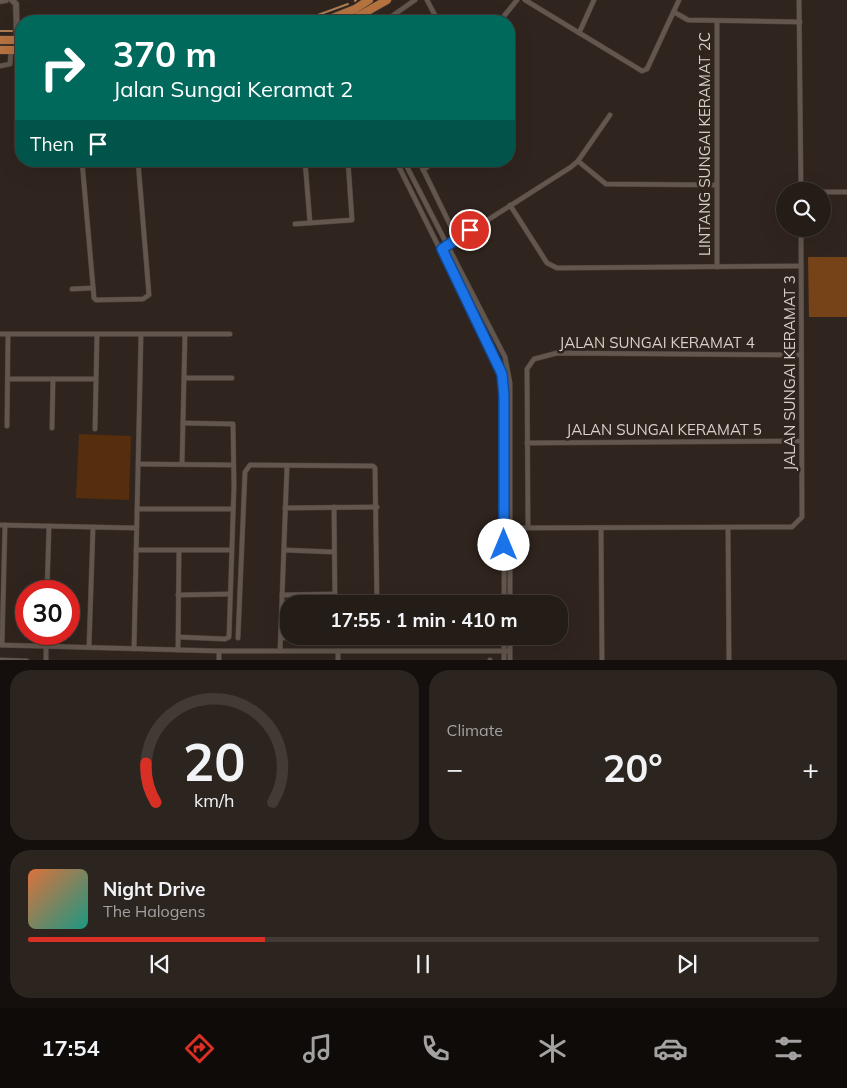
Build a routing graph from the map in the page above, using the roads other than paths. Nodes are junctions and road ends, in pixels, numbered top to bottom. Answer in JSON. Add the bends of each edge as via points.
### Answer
{"nodes":[{"id":1,"x":6,"y":0,"type":"edge"},
{"id":2,"x":12,"y":0,"type":"edge"},
{"id":3,"x":370,"y":0,"type":"edge"},
{"id":4,"x":387,"y":0,"type":"edge"},
{"id":5,"x":415,"y":0,"type":"edge"},
{"id":6,"x":427,"y":0,"type":"edge"},
{"id":7,"x":517,"y":0,"type":"edge"},
{"id":8,"x":526,"y":0,"type":"edge"},
{"id":9,"x":594,"y":0,"type":"edge"},
{"id":10,"x":679,"y":0,"type":"edge"},
{"id":11,"x":799,"y":0,"type":"edge"},
{"id":12,"x":0,"y":1,"type":"edge"},
{"id":13,"x":674,"y":12,"type":"junction"},
{"id":14,"x":17,"y":15,"type":"edge"},
{"id":15,"x":343,"y":15,"type":"edge"},
{"id":16,"x":366,"y":15,"type":"edge"},
{"id":17,"x":394,"y":15,"type":"edge"},
{"id":18,"x":435,"y":15,"type":"edge"},
{"id":19,"x":505,"y":15,"type":"edge"},
{"id":20,"x":717,"y":22,"type":"junction"},
{"id":21,"x":800,"y":22,"type":"junction"},
{"id":22,"x":578,"y":32,"type":"junction"},
{"id":23,"x":0,"y":40,"type":"edge"},
{"id":24,"x":15,"y":40,"type":"edge"},
{"id":25,"x":0,"y":50,"type":"edge"},
{"id":26,"x":11,"y":50,"type":"junction"},
{"id":27,"x":15,"y":50,"type":"edge"},
{"id":28,"x":0,"y":66,"type":"edge"},
{"id":29,"x":610,"y":115,"type":"dead end"},
{"id":30,"x":578,"y":161,"type":"junction"},
{"id":31,"x":83,"y":167,"type":"edge"},
{"id":32,"x":138,"y":167,"type":"edge"},
{"id":33,"x":305,"y":167,"type":"edge"},
{"id":34,"x":348,"y":167,"type":"edge"},
{"id":35,"x":399,"y":167,"type":"edge"},
{"id":36,"x":407,"y":167,"type":"edge"},
{"id":37,"x":422,"y":167,"type":"edge"},
{"id":38,"x":427,"y":167,"type":"edge"},
{"id":39,"x":423,"y":170,"type":"junction"},
{"id":40,"x":801,"y":182,"type":"edge"},
{"id":41,"x":717,"y":185,"type":"junction"},
{"id":42,"x":831,"y":192,"type":"edge"},
{"id":43,"x":847,"y":192,"type":"edge"},
{"id":44,"x":510,"y":205,"type":"junction"},
{"id":45,"x":310,"y":223,"type":"junction"},
{"id":46,"x":295,"y":224,"type":"dead end"},
{"id":47,"x":801,"y":237,"type":"edge"},
{"id":48,"x":457,"y":239,"type":"junction"},
{"id":49,"x":448,"y":245,"type":"junction"},
{"id":50,"x":442,"y":249,"type":"junction"},
{"id":51,"x":801,"y":266,"type":"junction"},
{"id":52,"x":717,"y":267,"type":"junction"},
{"id":53,"x":94,"y":288,"type":"junction"},
{"id":54,"x":72,"y":289,"type":"dead end"},
{"id":55,"x":0,"y":334,"type":"edge"},
{"id":56,"x":8,"y":334,"type":"junction"},
{"id":57,"x":97,"y":334,"type":"junction"},
{"id":58,"x":141,"y":334,"type":"junction"},
{"id":59,"x":185,"y":334,"type":"junction"},
{"id":60,"x":230,"y":334,"type":"dead end"},
{"id":61,"x":801,"y":355,"type":"junction"},
{"id":62,"x":8,"y":378,"type":"junction"},
{"id":63,"x":53,"y":378,"type":"junction"},
{"id":64,"x":95,"y":378,"type":"junction"},
{"id":65,"x":184,"y":378,"type":"junction"},
{"id":66,"x":232,"y":378,"type":"dead end"},
{"id":67,"x":183,"y":423,"type":"junction"},
{"id":68,"x":7,"y":426,"type":"dead end"},
{"id":69,"x":52,"y":428,"type":"dead end"},
{"id":70,"x":94,"y":429,"type":"dead end"},
{"id":71,"x":802,"y":441,"type":"junction"},
{"id":72,"x":527,"y":443,"type":"junction"},
{"id":73,"x":138,"y":464,"type":"junction"},
{"id":74,"x":182,"y":464,"type":"junction"},
{"id":75,"x":233,"y":465,"type":"junction"},
{"id":76,"x":286,"y":466,"type":"junction"},
{"id":77,"x":334,"y":507,"type":"junction"},
{"id":78,"x":377,"y":507,"type":"junction"},
{"id":79,"x":285,"y":508,"type":"junction"},
{"id":80,"x":137,"y":509,"type":"junction"},
{"id":81,"x":233,"y":509,"type":"junction"},
{"id":82,"x":3,"y":525,"type":"edge"},
{"id":83,"x":48,"y":526,"type":"junction"},
{"id":84,"x":93,"y":527,"type":"junction"},
{"id":85,"x":136,"y":528,"type":"junction"},
{"id":86,"x":504,"y":528,"type":"junction"},
{"id":87,"x":510,"y":528,"type":"junction"},
{"id":88,"x":528,"y":528,"type":"junction"},
{"id":89,"x":601,"y":528,"type":"junction"},
{"id":90,"x":728,"y":528,"type":"junction"},
{"id":91,"x":136,"y":550,"type":"junction"},
{"id":92,"x":179,"y":550,"type":"junction"},
{"id":93,"x":231,"y":550,"type":"junction"},
{"id":94,"x":284,"y":550,"type":"junction"},
{"id":95,"x":334,"y":552,"type":"junction"},
{"id":96,"x":47,"y":580,"type":"edge"},
{"id":97,"x":178,"y":594,"type":"junction"},
{"id":98,"x":230,"y":594,"type":"junction"},
{"id":99,"x":335,"y":594,"type":"joint"},
{"id":100,"x":282,"y":595,"type":"joint"},
{"id":101,"x":377,"y":595,"type":"edge"},
{"id":102,"x":504,"y":595,"type":"edge"},
{"id":103,"x":510,"y":595,"type":"edge"},
{"id":104,"x":178,"y":637,"type":"junction"},
{"id":105,"x":238,"y":638,"type":"dead end"},
{"id":106,"x":1,"y":645,"type":"edge"},
{"id":107,"x":280,"y":645,"type":"edge"},
{"id":108,"x":506,"y":645,"type":"edge"},
{"id":109,"x":508,"y":645,"type":"edge"},
{"id":110,"x":46,"y":646,"type":"junction"},
{"id":111,"x":89,"y":648,"type":"junction"},
{"id":112,"x":134,"y":649,"type":"junction"},
{"id":113,"x":178,"y":650,"type":"junction"},
{"id":114,"x":219,"y":651,"type":"junction"},
{"id":115,"x":338,"y":651,"type":"junction"},
{"id":116,"x":507,"y":651,"type":"junction"},
{"id":117,"x":280,"y":652,"type":"junction"},
{"id":118,"x":0,"y":660,"type":"edge"},
{"id":119,"x":20,"y":660,"type":"edge"},
{"id":120,"x":27,"y":660,"type":"edge"},
{"id":121,"x":46,"y":660,"type":"edge"},
{"id":122,"x":219,"y":660,"type":"edge"},
{"id":123,"x":338,"y":660,"type":"edge"},
{"id":124,"x":504,"y":660,"type":"edge"},
{"id":125,"x":510,"y":660,"type":"edge"},
{"id":126,"x":602,"y":660,"type":"edge"},
{"id":127,"x":729,"y":660,"type":"edge"}],
"edges":[{"from":1,"to":12,"type":"street"},
{"from":2,"to":14,"type":"street","via":[[16,4]]},
{"from":3,"to":15,"type":"highway"},
{"from":4,"to":16,"type":"highway"},
{"from":5,"to":17,"type":"street"},
{"from":6,"to":18,"type":"street"},
{"from":7,"to":19,"type":"street"},
{"from":8,"to":22,"type":"street"},
{"from":9,"to":22,"type":"street"},
{"from":10,"to":13,"type":"street"},
{"from":11,"to":21,"type":"street"},
{"from":13,"to":20,"type":"street","via":[[688,20]]},
{"from":13,"to":22,"type":"street","via":[[645,71]]},
{"from":20,"to":21,"type":"street"},
{"from":20,"to":41,"type":"street","name":"LINTANG SUNGAI KERAMAT 2C"},
{"from":21,"to":40,"type":"street"},
{"from":23,"to":24,"type":"highway"},
{"from":25,"to":26,"type":"highway"},
{"from":26,"to":27,"type":"highway"},
{"from":26,"to":28,"type":"street","via":[[10,64]]},
{"from":29,"to":30,"type":"street"},
{"from":30,"to":41,"type":"street","via":[[606,184]]},
{"from":30,"to":44,"type":"street"},
{"from":31,"to":53,"type":"street"},
{"from":32,"to":53,"type":"street","via":[[149,294],[143,299],[96,300]]},
{"from":33,"to":45,"type":"street"},
{"from":34,"to":45,"type":"street","via":[[352,220]]},
{"from":35,"to":50,"type":"street"},
{"from":36,"to":49,"type":"street"},
{"from":37,"to":39,"type":"street"},
{"from":38,"to":39,"type":"street"},
{"from":39,"to":48,"type":"street"},
{"from":41,"to":52,"type":"street","name":"LINTANG SUNGAI KERAMAT 2C"},
{"from":42,"to":43,"type":"street"},
{"from":44,"to":48,"type":"street"},
{"from":44,"to":52,"type":"street","via":[[547,262],[557,268]]},
{"from":45,"to":46,"type":"street"},
{"from":47,"to":51,"type":"street","name":"JALAN SUNGAI KERAMAT 3"},
{"from":48,"to":49,"type":"street"},
{"from":49,"to":50,"type":"street"},
{"from":49,"to":87,"type":"street","via":[[508,369],[511,402]]},
{"from":50,"to":86,"type":"street","via":[[502,374]]},
{"from":51,"to":52,"type":"street"},
{"from":51,"to":61,"type":"street","name":"JALAN SUNGAI KERAMAT 3"},
{"from":53,"to":54,"type":"street"},
{"from":55,"to":56,"type":"street"},
{"from":56,"to":57,"type":"street"},
{"from":56,"to":62,"type":"street"},
{"from":57,"to":58,"type":"street"},
{"from":57,"to":64,"type":"street"},
{"from":58,"to":59,"type":"street"},
{"from":58,"to":73,"type":"street"},
{"from":59,"to":60,"type":"street"},
{"from":59,"to":65,"type":"street"},
{"from":61,"to":71,"type":"street","name":"JALAN SUNGAI KERAMAT 3"},
{"from":61,"to":72,"type":"street","name":"JALAN SUNGAI KERAMAT 4","via":[[558,353],[534,358],[527,370]]},
{"from":62,"to":63,"type":"street"},
{"from":62,"to":68,"type":"street"},
{"from":63,"to":64,"type":"street"},
{"from":63,"to":69,"type":"street"},
{"from":64,"to":70,"type":"street"},
{"from":65,"to":66,"type":"street"},
{"from":65,"to":67,"type":"street"},
{"from":67,"to":74,"type":"street"},
{"from":67,"to":75,"type":"street","via":[[232,424]]},
{"from":71,"to":72,"type":"street","name":"JALAN SUNGAI KERAMAT 5"},
{"from":71,"to":90,"type":"street","name":"JALAN SUNGAI KERAMAT 3","via":[[802,517],[792,527]]},
{"from":72,"to":88,"type":"street","name":"JALAN SUNGAI KERAMAT 4"},
{"from":73,"to":74,"type":"street"},
{"from":73,"to":80,"type":"street"},
{"from":74,"to":75,"type":"street"},
{"from":75,"to":81,"type":"street"},
{"from":76,"to":78,"type":"street","via":[[373,466],[377,472]]},
{"from":76,"to":79,"type":"street"},
{"from":76,"to":105,"type":"street","via":[[250,465],[245,472]]},
{"from":77,"to":78,"type":"street"},
{"from":77,"to":79,"type":"street"},
{"from":77,"to":95,"type":"street"},
{"from":78,"to":101,"type":"street"},
{"from":79,"to":94,"type":"street"},
{"from":80,"to":81,"type":"street"},
{"from":80,"to":85,"type":"street"},
{"from":81,"to":93,"type":"street"},
{"from":82,"to":83,"type":"street"},
{"from":82,"to":106,"type":"street"},
{"from":83,"to":84,"type":"street"},
{"from":83,"to":96,"type":"street"},
{"from":84,"to":85,"type":"street"},
{"from":84,"to":111,"type":"street"},
{"from":85,"to":91,"type":"street"},
{"from":86,"to":87,"type":"street"},
{"from":86,"to":102,"type":"street"},
{"from":87,"to":88,"type":"street"},
{"from":87,"to":103,"type":"street"},
{"from":88,"to":89,"type":"street"},
{"from":89,"to":90,"type":"street"},
{"from":89,"to":126,"type":"street"},
{"from":90,"to":127,"type":"street"},
{"from":91,"to":92,"type":"street"},
{"from":91,"to":112,"type":"street"},
{"from":92,"to":93,"type":"street"},
{"from":92,"to":97,"type":"street"},
{"from":93,"to":98,"type":"street"},
{"from":94,"to":95,"type":"street"},
{"from":94,"to":100,"type":"street"},
{"from":95,"to":99,"type":"street"},
{"from":97,"to":98,"type":"street"},
{"from":97,"to":104,"type":"street"},
{"from":98,"to":104,"type":"street","via":[[228,638]]},
{"from":99,"to":100,"type":"street"},
{"from":104,"to":113,"type":"street"},
{"from":106,"to":110,"type":"street"},
{"from":107,"to":117,"type":"street"},
{"from":108,"to":116,"type":"street"},
{"from":109,"to":116,"type":"street"},
{"from":110,"to":111,"type":"street"},
{"from":110,"to":121,"type":"street"},
{"from":111,"to":112,"type":"street"},
{"from":112,"to":113,"type":"street"},
{"from":113,"to":114,"type":"street"},
{"from":114,"to":117,"type":"street"},
{"from":114,"to":122,"type":"street"},
{"from":115,"to":116,"type":"street"},
{"from":115,"to":117,"type":"street"},
{"from":115,"to":123,"type":"street"},
{"from":116,"to":124,"type":"street"},
{"from":116,"to":125,"type":"street"},
{"from":118,"to":119,"type":"street"},
{"from":119,"to":120,"type":"street"}]}
